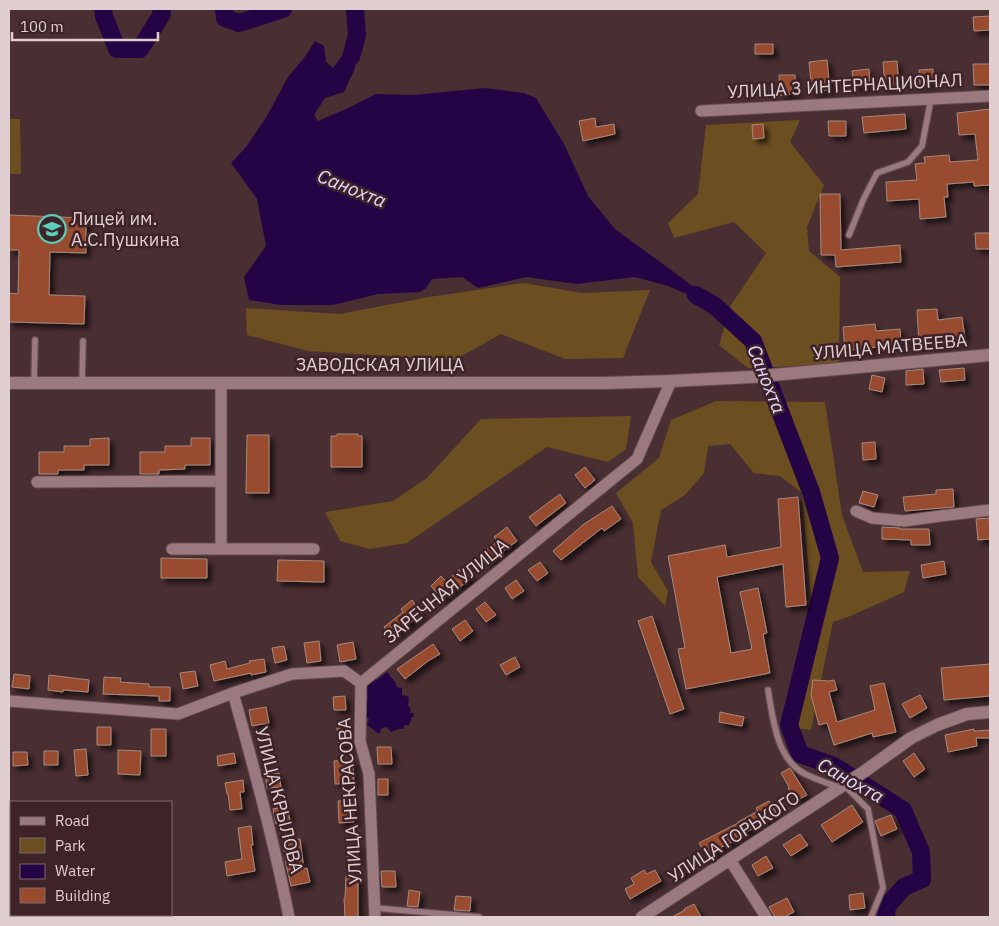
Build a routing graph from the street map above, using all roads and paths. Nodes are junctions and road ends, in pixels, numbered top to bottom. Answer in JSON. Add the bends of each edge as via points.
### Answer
{"nodes":[{"id":1,"x":990,"y":96,"type":"edge"},
{"id":2,"x":931,"y":99,"type":"junction"},
{"id":3,"x":701,"y":111,"type":"dead end"},
{"id":4,"x":849,"y":235,"type":"dead end"},
{"id":5,"x":35,"y":340,"type":"dead end"},
{"id":6,"x":83,"y":341,"type":"dead end"},
{"id":7,"x":990,"y":356,"type":"edge"},
{"id":8,"x":751,"y":377,"type":"joint"},
{"id":9,"x":671,"y":381,"type":"junction"},
{"id":10,"x":9,"y":383,"type":"edge"},
{"id":11,"x":34,"y":383,"type":"junction"},
{"id":12,"x":82,"y":383,"type":"junction"},
{"id":13,"x":221,"y":383,"type":"junction"},
{"id":14,"x":221,"y":481,"type":"junction"},
{"id":15,"x":37,"y":482,"type":"dead end"},
{"id":16,"x":990,"y":510,"type":"edge"},
{"id":17,"x":856,"y":511,"type":"dead end"},
{"id":18,"x":172,"y":549,"type":"dead end"},
{"id":19,"x":221,"y":549,"type":"junction"},
{"id":20,"x":314,"y":549,"type":"dead end"},
{"id":21,"x":361,"y":682,"type":"junction"},
{"id":22,"x":768,"y":690,"type":"dead end"},
{"id":23,"x":233,"y":693,"type":"junction"},
{"id":24,"x":9,"y":701,"type":"edge"},
{"id":25,"x":990,"y":712,"type":"edge"},
{"id":26,"x":842,"y":787,"type":"junction"},
{"id":27,"x":730,"y":860,"type":"junction"},
{"id":28,"x":375,"y":912,"type":"edge"},
{"id":29,"x":289,"y":917,"type":"edge"},
{"id":30,"x":479,"y":917,"type":"edge"},
{"id":31,"x":642,"y":917,"type":"edge"},
{"id":32,"x":766,"y":917,"type":"edge"},
{"id":33,"x":871,"y":917,"type":"edge"}],
"edges":[{"from":1,"to":2,"type":"street","name":"УЛИЦА 3 ИНТЕРНАЦИОНАЛ"},
{"from":2,"to":3,"type":"street","name":"УЛИЦА 3 ИНТЕРНАЦИОНАЛ"},
{"from":2,"to":4,"type":"lane","via":[[922,146],[908,162],[877,173]]},
{"from":5,"to":11,"type":"lane"},
{"from":6,"to":12,"type":"lane"},
{"from":7,"to":8,"type":"main road","name":"УЛИЦА МАТВЕЕВА"},
{"from":8,"to":9,"type":"main road","name":"ЗАВОДСКАЯ УЛИЦА"},
{"from":9,"to":13,"type":"main road","name":"ЗАВОДСКАЯ УЛИЦА"},
{"from":9,"to":21,"type":"street","name":"ЗАРЕЧНАЯ УЛИЦА","via":[[637,459]]},
{"from":10,"to":11,"type":"main road","name":"ЗАВОДСКАЯ УЛИЦА"},
{"from":11,"to":12,"type":"main road","name":"ЗАВОДСКАЯ УЛИЦА"},
{"from":12,"to":13,"type":"main road","name":"ЗАВОДСКАЯ УЛИЦА"},
{"from":13,"to":14,"type":"street"},
{"from":14,"to":15,"type":"street"},
{"from":14,"to":19,"type":"street"},
{"from":16,"to":17,"type":"street","via":[[904,521],[872,518]]},
{"from":18,"to":19,"type":"street"},
{"from":19,"to":20,"type":"street"},
{"from":21,"to":23,"type":"street","via":[[344,671],[292,674]]},
{"from":21,"to":28,"type":"street","name":"УЛИЦА НЕКРАСОВА","via":[[360,741],[368,774]]},
{"from":22,"to":26,"type":"lane","via":[[776,736],[789,762],[803,773]]},
{"from":23,"to":24,"type":"street","via":[[178,714]]},
{"from":23,"to":29,"type":"street","name":"УЛИЦА КРЫЛОВА"},
{"from":25,"to":26,"type":"main road","name":"УЛИЦА ГОРЬКОГО","via":[[967,714],[937,725],[912,738]]},
{"from":26,"to":27,"type":"main road","name":"УЛИЦА ГОРЬКОГО"},
{"from":26,"to":33,"type":"lane","via":[[868,808],[883,888]]},
{"from":27,"to":31,"type":"main road","name":"УЛИЦА ГОРЬКОГО"},
{"from":27,"to":32,"type":"street"},
{"from":28,"to":30,"type":"lane"}]}
